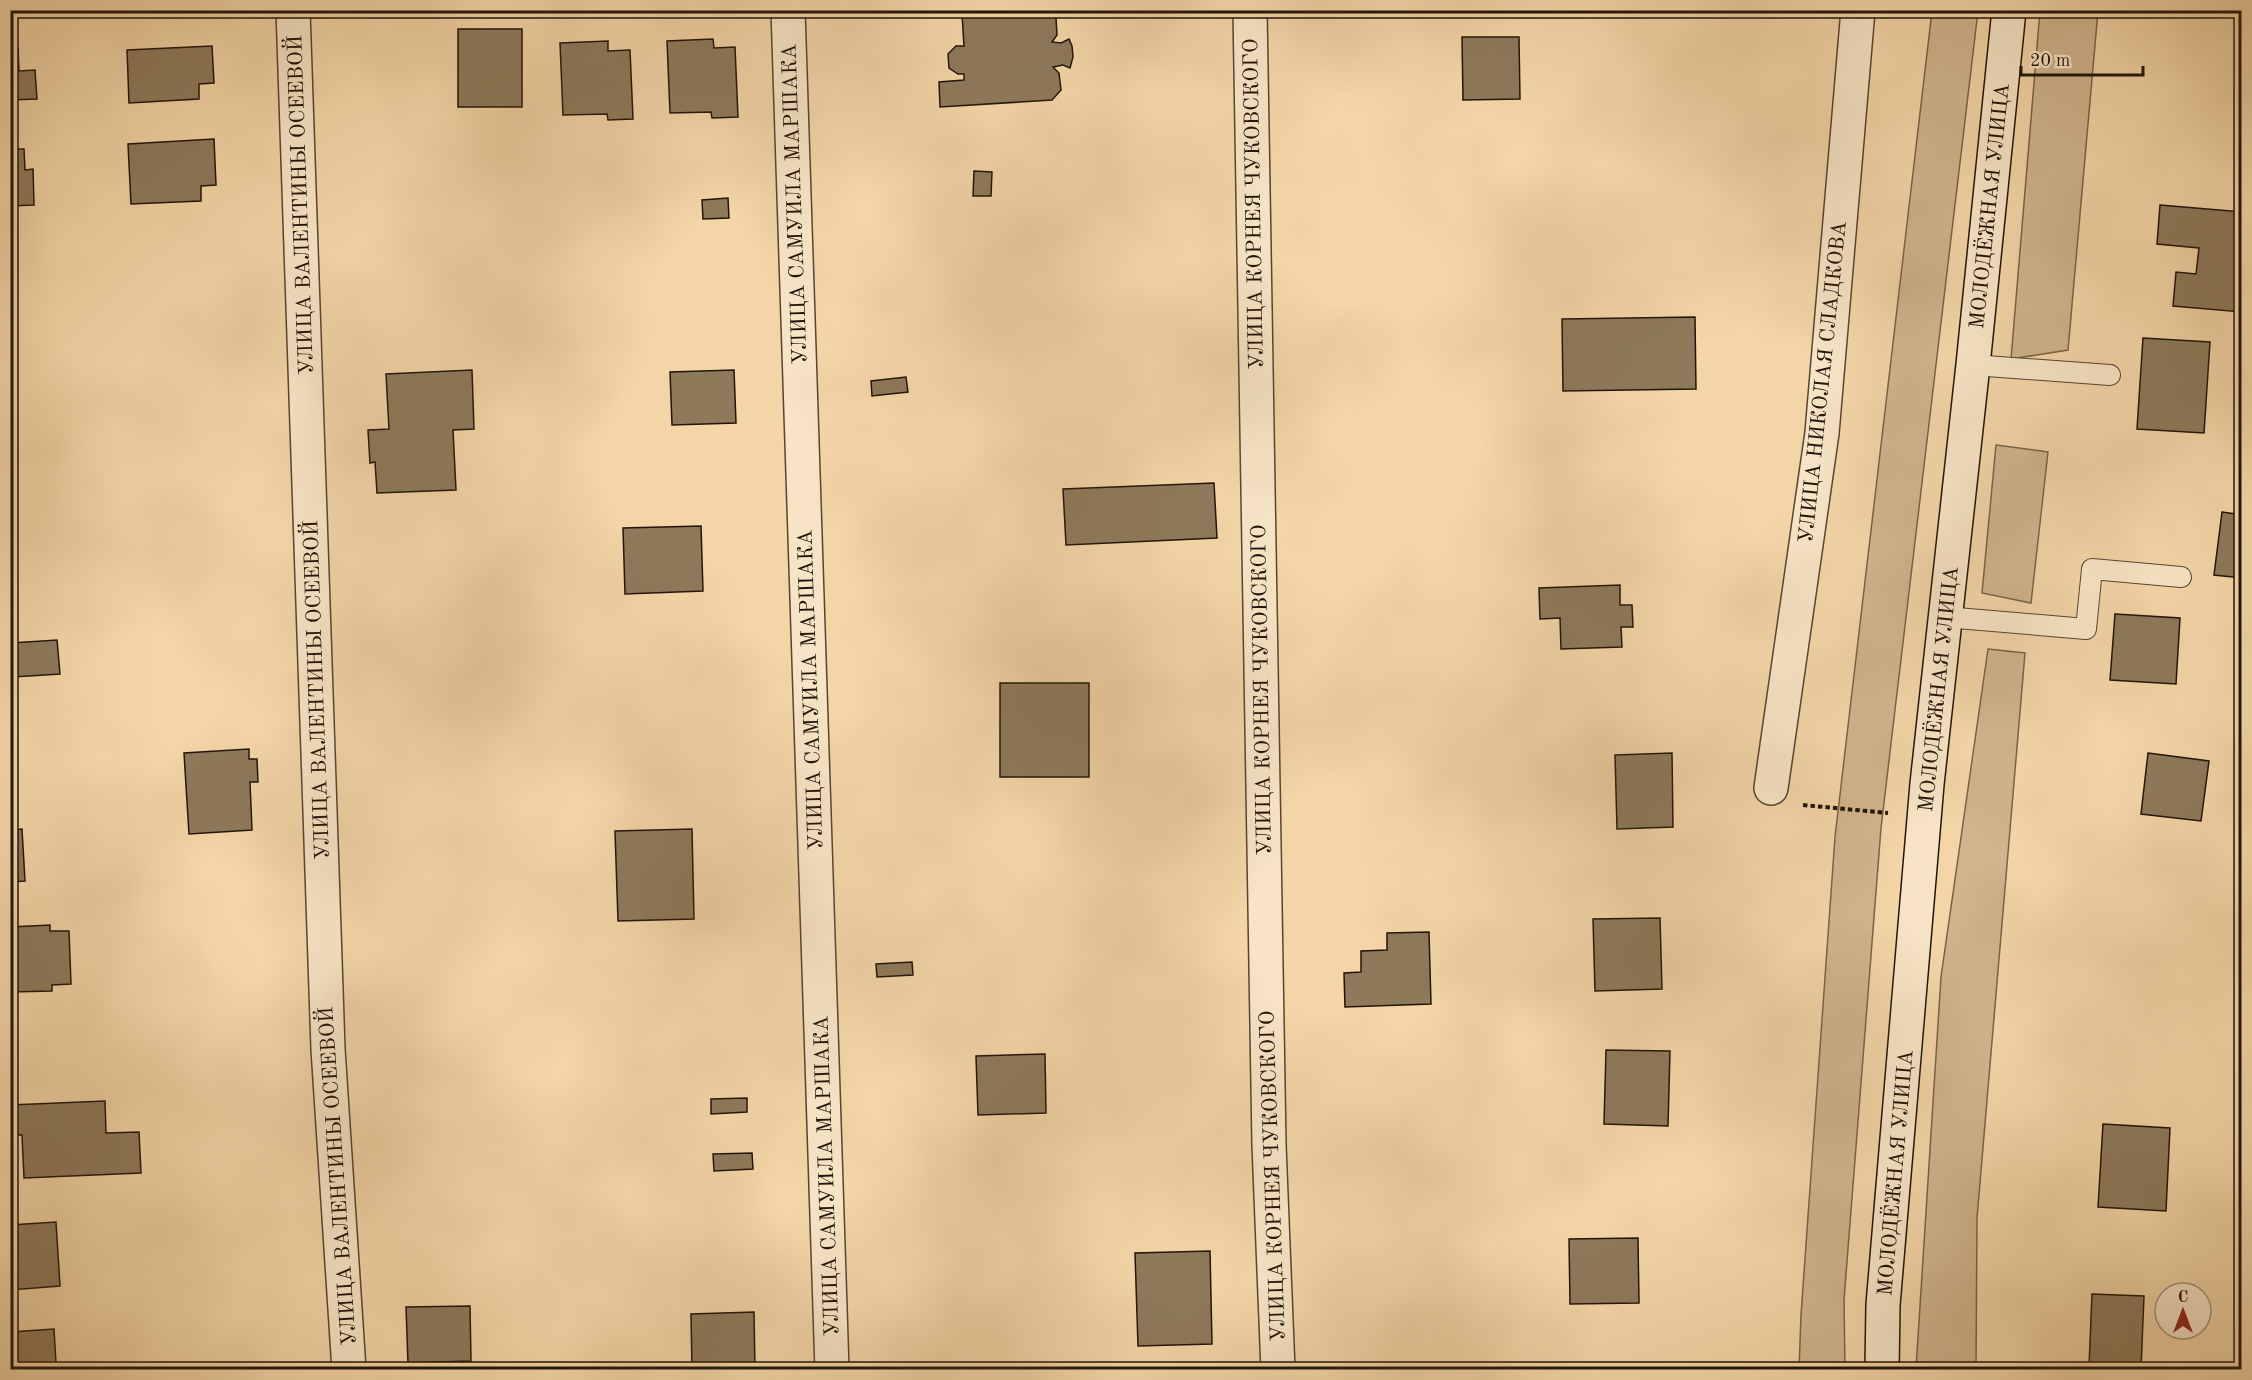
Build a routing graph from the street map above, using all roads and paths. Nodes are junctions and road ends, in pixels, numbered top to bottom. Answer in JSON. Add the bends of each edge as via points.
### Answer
{"nodes":[{"id":1,"x":293,"y":10,"type":"edge"},
{"id":2,"x":788,"y":10,"type":"edge"},
{"id":3,"x":1250,"y":10,"type":"edge"},
{"id":4,"x":1858,"y":10,"type":"edge"},
{"id":5,"x":2008,"y":10,"type":"edge"},
{"id":6,"x":1973,"y":365,"type":"junction"},
{"id":7,"x":2110,"y":375,"type":"dead end"},
{"id":8,"x":2181,"y":577,"type":"dead end"},
{"id":9,"x":1945,"y":617,"type":"junction"},
{"id":10,"x":1771,"y":788,"type":"dead end"},
{"id":11,"x":1801,"y":805,"type":"dead end"},
{"id":12,"x":1925,"y":817,"type":"junction"},
{"id":13,"x":349,"y":1370,"type":"edge"},
{"id":14,"x":832,"y":1370,"type":"edge"},
{"id":15,"x":1278,"y":1370,"type":"edge"},
{"id":16,"x":1882,"y":1370,"type":"edge"}],
"edges":[{"from":1,"to":13,"type":"street","name":"УЛИЦА ВАЛЕНТИНЫ ОСЕЕВОЙ","via":[[328,1049]]},
{"from":2,"to":14,"type":"street","name":"УЛИЦА САМУИЛА МАРШАКА"},
{"from":3,"to":15,"type":"street","name":"УЛИЦА КОРНЕЯ ЧУКОВСКОГО","via":[[1269,1133]]},
{"from":4,"to":10,"type":"street","name":"УЛИЦА НИКОЛАЯ СЛАДКОВА","via":[[1822,433]]},
{"from":5,"to":6,"type":"street","name":"МОЛОДЁЖНАЯ УЛИЦА"},
{"from":6,"to":7,"type":"lane"},
{"from":6,"to":9,"type":"street","name":"МОЛОДЁЖНАЯ УЛИЦА"},
{"from":8,"to":9,"type":"lane","via":[[2092,569],[2086,629]]},
{"from":9,"to":12,"type":"street","name":"МОЛОДЁЖНАЯ УЛИЦА"},
{"from":11,"to":12,"type":"path"},
{"from":12,"to":16,"type":"street","name":"МОЛОДЁЖНАЯ УЛИЦА","via":[[1883,1305]]}]}
